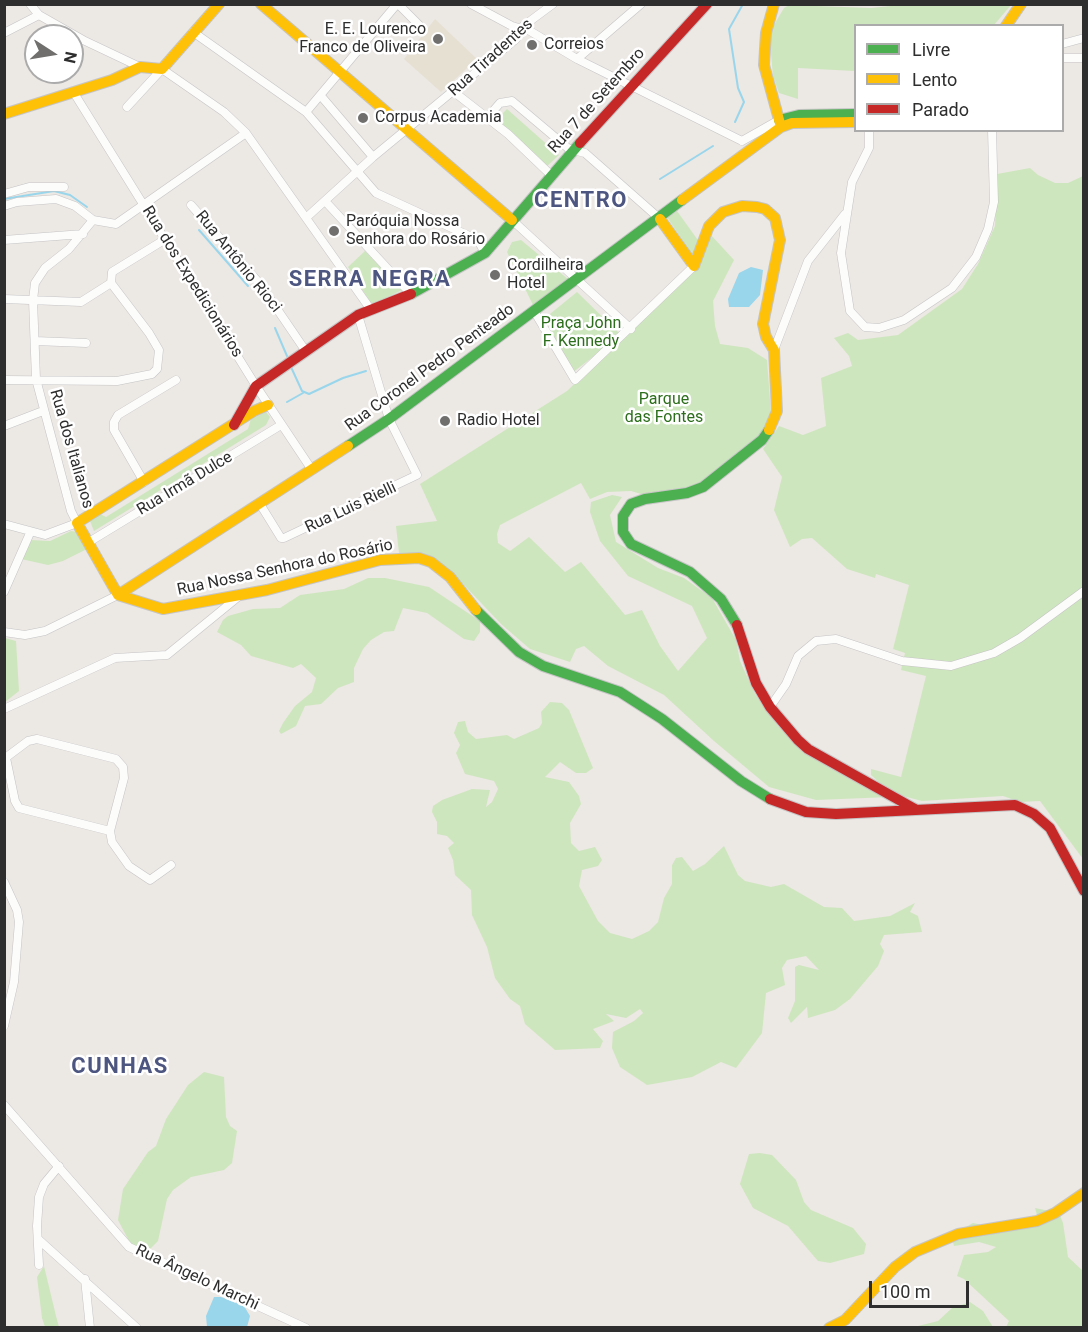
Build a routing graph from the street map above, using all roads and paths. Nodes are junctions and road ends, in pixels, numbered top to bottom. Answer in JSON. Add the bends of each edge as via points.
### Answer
{"nodes":[{"id":1,"x":30,"y":4,"type":"edge"},
{"id":2,"x":219,"y":4,"type":"edge"},
{"id":3,"x":261,"y":4,"type":"edge"},
{"id":4,"x":398,"y":4,"type":"edge"},
{"id":5,"x":553,"y":4,"type":"edge"},
{"id":6,"x":640,"y":4,"type":"edge"},
{"id":7,"x":707,"y":4,"type":"edge"},
{"id":8,"x":781,"y":4,"type":"edge"},
{"id":9,"x":1021,"y":4,"type":"edge"},
{"id":10,"x":473,"y":5,"type":"edge"},
{"id":11,"x":772,"y":10,"type":"edge"},
{"id":12,"x":39,"y":15,"type":"junction"},
{"id":13,"x":1007,"y":24,"type":"edge"},
{"id":14,"x":420,"y":26,"type":"dead end"},
{"id":15,"x":522,"y":27,"type":"junction"},
{"id":16,"x":193,"y":32,"type":"junction"},
{"id":17,"x":4,"y":33,"type":"edge"},
{"id":18,"x":1083,"y":38,"type":"edge"},
{"id":19,"x":1064,"y":43,"type":"edge"},
{"id":20,"x":1064,"y":58,"type":"edge"},
{"id":21,"x":1083,"y":58,"type":"edge"},
{"id":22,"x":577,"y":59,"type":"junction"},
{"id":23,"x":140,"y":66,"type":"junction"},
{"id":24,"x":162,"y":69,"type":"junction"},
{"id":25,"x":340,"y":73,"type":"junction"},
{"id":26,"x":630,"y":86,"type":"junction"},
{"id":27,"x":454,"y":92,"type":"junction"},
{"id":28,"x":74,"y":93,"type":"junction"},
{"id":29,"x":321,"y":96,"type":"junction"},
{"id":30,"x":127,"y":107,"type":"dead end"},
{"id":31,"x":306,"y":112,"type":"junction"},
{"id":32,"x":4,"y":114,"type":"edge"},
{"id":33,"x":854,"y":114,"type":"edge"},
{"id":34,"x":487,"y":118,"type":"junction"},
{"id":35,"x":854,"y":122,"type":"edge"},
{"id":36,"x":780,"y":124,"type":"junction"},
{"id":37,"x":406,"y":129,"type":"junction"},
{"id":38,"x":869,"y":132,"type":"edge"},
{"id":39,"x":992,"y":132,"type":"edge"},
{"id":40,"x":246,"y":133,"type":"junction"},
{"id":41,"x":742,"y":141,"type":"junction"},
{"id":42,"x":572,"y":151,"type":"junction"},
{"id":43,"x":749,"y":152,"type":"junction"},
{"id":44,"x":373,"y":157,"type":"junction"},
{"id":45,"x":357,"y":172,"type":"junction"},
{"id":46,"x":551,"y":175,"type":"junction"},
{"id":47,"x":64,"y":187,"type":"dead end"},
{"id":48,"x":30,"y":188,"type":"junction"},
{"id":49,"x":4,"y":194,"type":"edge"},
{"id":50,"x":38,"y":197,"type":"junction"},
{"id":51,"x":325,"y":201,"type":"junction"},
{"id":52,"x":142,"y":203,"type":"junction"},
{"id":53,"x":191,"y":205,"type":"dead end"},
{"id":54,"x":4,"y":206,"type":"edge"},
{"id":55,"x":846,"y":212,"type":"junction"},
{"id":56,"x":307,"y":217,"type":"junction"},
{"id":57,"x":660,"y":219,"type":"junction"},
{"id":58,"x":93,"y":220,"type":"junction"},
{"id":59,"x":512,"y":220,"type":"junction"},
{"id":60,"x":83,"y":234,"type":"junction"},
{"id":61,"x":4,"y":240,"type":"edge"},
{"id":62,"x":164,"y":240,"type":"junction"},
{"id":63,"x":485,"y":254,"type":"junction"},
{"id":64,"x":694,"y":266,"type":"junction"},
{"id":65,"x":577,"y":279,"type":"junction"},
{"id":66,"x":111,"y":283,"type":"junction"},
{"id":67,"x":411,"y":294,"type":"junction"},
{"id":68,"x":4,"y":299,"type":"edge"},
{"id":69,"x":33,"y":300,"type":"junction"},
{"id":70,"x":371,"y":310,"type":"junction"},
{"id":71,"x":534,"y":311,"type":"junction"},
{"id":72,"x":358,"y":315,"type":"junction"},
{"id":73,"x":631,"y":329,"type":"junction"},
{"id":74,"x":35,"y":341,"type":"junction"},
{"id":75,"x":86,"y":343,"type":"dead end"},
{"id":76,"x":305,"y":350,"type":"junction"},
{"id":77,"x":774,"y":350,"type":"junction"},
{"id":78,"x":36,"y":379,"type":"junction"},
{"id":79,"x":4,"y":380,"type":"edge"},
{"id":80,"x":176,"y":380,"type":"dead end"},
{"id":81,"x":256,"y":386,"type":"junction"},
{"id":82,"x":268,"y":405,"type":"junction"},
{"id":83,"x":44,"y":411,"type":"junction"},
{"id":84,"x":389,"y":419,"type":"junction"},
{"id":85,"x":234,"y":425,"type":"junction"},
{"id":86,"x":281,"y":425,"type":"junction"},
{"id":87,"x":4,"y":426,"type":"edge"},
{"id":88,"x":312,"y":470,"type":"junction"},
{"id":89,"x":144,"y":482,"type":"junction"},
{"id":90,"x":260,"y":504,"type":"junction"},
{"id":91,"x":77,"y":523,"type":"junction"},
{"id":92,"x":4,"y":524,"type":"edge"},
{"id":93,"x":30,"y":532,"type":"junction"},
{"id":94,"x":89,"y":542,"type":"junction"},
{"id":95,"x":1083,"y":591,"type":"edge"},
{"id":96,"x":4,"y":592,"type":"edge"},
{"id":97,"x":241,"y":594,"type":"junction"},
{"id":98,"x":118,"y":595,"type":"junction"},
{"id":99,"x":4,"y":632,"type":"edge"},
{"id":100,"x":770,"y":707,"type":"junction"},
{"id":101,"x":4,"y":709,"type":"edge"},
{"id":102,"x":5,"y":759,"type":"edge"},
{"id":103,"x":915,"y":808,"type":"junction"},
{"id":104,"x":110,"y":831,"type":"junction"},
{"id":105,"x":1069,"y":861,"type":"junction"},
{"id":106,"x":171,"y":865,"type":"dead end"},
{"id":107,"x":1083,"y":881,"type":"edge"},
{"id":108,"x":4,"y":882,"type":"edge"},
{"id":109,"x":1083,"y":891,"type":"edge"},
{"id":110,"x":4,"y":1026,"type":"edge"},
{"id":111,"x":4,"y":1105,"type":"edge"},
{"id":112,"x":59,"y":1166,"type":"junction"},
{"id":113,"x":1083,"y":1193,"type":"edge"},
{"id":114,"x":38,"y":1239,"type":"junction"},
{"id":115,"x":39,"y":1265,"type":"dead end"},
{"id":116,"x":85,"y":1279,"type":"junction"},
{"id":117,"x":90,"y":1328,"type":"edge"},
{"id":118,"x":137,"y":1328,"type":"edge"},
{"id":119,"x":306,"y":1328,"type":"edge"},
{"id":120,"x":829,"y":1328,"type":"edge"}],
"edges":[{"from":1,"to":12,"type":"street"},
{"from":2,"to":16,"type":"main road"},
{"from":3,"to":25,"type":"main road"},
{"from":4,"to":14,"type":"street"},
{"from":4,"to":25,"type":"street"},
{"from":5,"to":15,"type":"street","name":"Rua Tiradentes"},
{"from":6,"to":22,"type":"street"},
{"from":7,"to":26,"type":"main road","name":"Rua 7 de Setembro"},
{"from":8,"to":11,"type":"main road"},
{"from":9,"to":13,"type":"main road"},
{"from":10,"to":15,"type":"street","via":[[512,26]]},
{"from":11,"to":36,"type":"main road","via":[[764,65]]},
{"from":12,"to":17,"type":"street"},
{"from":12,"to":23,"type":"street"},
{"from":15,"to":22,"type":"street"},
{"from":15,"to":27,"type":"street","name":"Rua Tiradentes","via":[[516,39]]},
{"from":16,"to":24,"type":"main road"},
{"from":16,"to":31,"type":"street"},
{"from":18,"to":19,"type":"street"},
{"from":20,"to":21,"type":"street"},
{"from":22,"to":26,"type":"street"},
{"from":23,"to":24,"type":"main road"},
{"from":23,"to":28,"type":"main road"},
{"from":24,"to":30,"type":"street"},
{"from":24,"to":40,"type":"street","via":[[224,112]]},
{"from":25,"to":29,"type":"street"},
{"from":25,"to":37,"type":"main road"},
{"from":26,"to":41,"type":"street"},
{"from":26,"to":42,"type":"main road","name":"Rua 7 de Setembro"},
{"from":27,"to":34,"type":"street"},
{"from":27,"to":37,"type":"street","name":"Rua Tiradentes"},
{"from":28,"to":32,"type":"main road"},
{"from":28,"to":52,"type":"street","name":"Rua dos Expedicionários"},
{"from":29,"to":31,"type":"street"},
{"from":29,"to":44,"type":"street"},
{"from":31,"to":45,"type":"street"},
{"from":33,"to":36,"type":"main road","via":[[799,115]]},
{"from":34,"to":42,"type":"street","via":[[500,103],[512,101]]},
{"from":34,"to":46,"type":"street"},
{"from":35,"to":36,"type":"main road"},
{"from":36,"to":41,"type":"street"},
{"from":36,"to":43,"type":"main road","name":"Rua Coronel Pedro Penteado"},
{"from":37,"to":44,"type":"street","name":"Rua Tiradentes"},
{"from":37,"to":59,"type":"main road"},
{"from":38,"to":55,"type":"street","via":[[869,148],[855,173]]},
{"from":39,"to":55,"type":"street","via":[[994,202],[976,257],[952,288],[904,320],[879,328],[865,327],[855,320],[848,304],[841,253]]},
{"from":40,"to":52,"type":"street"},
{"from":40,"to":56,"type":"street"},
{"from":41,"to":43,"type":"street"},
{"from":42,"to":46,"type":"main road","name":"Rua 7 de Setembro"},
{"from":42,"to":57,"type":"street","via":[[585,153]]},
{"from":43,"to":57,"type":"main road","name":"Rua Coronel Pedro Penteado"},
{"from":44,"to":45,"type":"street","name":"Rua Tiradentes"},
{"from":45,"to":51,"type":"street"},
{"from":45,"to":63,"type":"street","via":[[383,197],[478,240]]},
{"from":46,"to":59,"type":"main road","name":"Rua 7 de Setembro"},
{"from":47,"to":48,"type":"street"},
{"from":48,"to":49,"type":"street"},
{"from":48,"to":50,"type":"street"},
{"from":50,"to":54,"type":"street"},
{"from":50,"to":58,"type":"street","via":[[66,201]]},
{"from":51,"to":56,"type":"street"},
{"from":51,"to":67,"type":"street"},
{"from":52,"to":58,"type":"street","via":[[137,211],[116,224]]},
{"from":52,"to":62,"type":"street","name":"Rua dos Expedicionários"},
{"from":53,"to":76,"type":"street","name":"Rua Antônio Rioci","via":[[260,284]]},
{"from":55,"to":77,"type":"street","via":[[808,261]]},
{"from":56,"to":70,"type":"street"},
{"from":57,"to":64,"type":"main road"},
{"from":57,"to":65,"type":"main road","name":"Rua Coronel Pedro Penteado"},
{"from":58,"to":60,"type":"street"},
{"from":59,"to":63,"type":"main road","name":"Rua 7 de Setembro"},
{"from":59,"to":65,"type":"street"},
{"from":60,"to":61,"type":"street"},
{"from":60,"to":69,"type":"street","via":[[45,267],[35,283]]},
{"from":62,"to":66,"type":"street","via":[[112,272]]},
{"from":62,"to":81,"type":"street","name":"Rua dos Expedicionários"},
{"from":63,"to":67,"type":"main road"},
{"from":64,"to":73,"type":"street"},
{"from":64,"to":77,"type":"main road","via":[[716,216],[742,207],[771,213],[778,223],[780,240],[763,324]]},
{"from":65,"to":71,"type":"main road","name":"Rua Coronel Pedro Penteado"},
{"from":65,"to":73,"type":"street"},
{"from":66,"to":69,"type":"street","via":[[81,302]]},
{"from":66,"to":78,"type":"street","via":[[159,350],[158,369],[152,374],[117,381]]},
{"from":67,"to":70,"type":"main road"},
{"from":68,"to":69,"type":"street"},
{"from":69,"to":74,"type":"street","name":"Rua dos Italianos"},
{"from":70,"to":72,"type":"main road"},
{"from":71,"to":73,"type":"street","via":[[570,376],[576,379]]},
{"from":71,"to":84,"type":"main road","name":"Rua Coronel Pedro Penteado"},
{"from":72,"to":76,"type":"main road"},
{"from":72,"to":84,"type":"street"},
{"from":74,"to":75,"type":"street"},
{"from":74,"to":78,"type":"street","name":"Rua dos Italianos"},
{"from":76,"to":81,"type":"main road"},
{"from":77,"to":100,"type":"main road","via":[[777,411],[762,440],[697,490],[631,504],[622,524],[631,544],[690,572],[721,598],[737,626],[752,674]]},
{"from":78,"to":79,"type":"street"},
{"from":78,"to":83,"type":"street","name":"Rua dos Italianos"},
{"from":80,"to":89,"type":"street","via":[[118,415],[114,422],[114,430]]},
{"from":81,"to":82,"type":"street","name":"Rua dos Expedicionários"},
{"from":81,"to":85,"type":"main road"},
{"from":82,"to":85,"type":"main road"},
{"from":82,"to":86,"type":"street","name":"Rua dos Expedicionários"},
{"from":83,"to":87,"type":"street"},
{"from":83,"to":91,"type":"street","name":"Rua dos Italianos"},
{"from":84,"to":88,"type":"main road","name":"Rua Coronel Pedro Penteado"},
{"from":84,"to":90,"type":"street","name":"Rua Luis Rielli","via":[[417,473],[415,478],[281,538]]},
{"from":85,"to":89,"type":"main road"},
{"from":86,"to":88,"type":"street","name":"Rua dos Expedicionários"},
{"from":86,"to":94,"type":"street","name":"Rua Irmã Dulce"},
{"from":88,"to":90,"type":"main road","name":"Rua Coronel Pedro Penteado"},
{"from":89,"to":91,"type":"main road"},
{"from":90,"to":98,"type":"main road","name":"Rua Coronel Pedro Penteado"},
{"from":91,"to":93,"type":"street","via":[[45,535]]},
{"from":91,"to":94,"type":"main road","name":"Rua dos Italianos"},
{"from":92,"to":93,"type":"street"},
{"from":93,"to":96,"type":"street"},
{"from":94,"to":98,"type":"main road","name":"Rua dos Italianos"},
{"from":95,"to":100,"type":"street","via":[[994,653],[951,666],[902,661],[836,639],[816,641],[798,656]]},
{"from":97,"to":98,"type":"main road","name":"Rua Nossa Senhora do Rosário","via":[[163,609]]},
{"from":97,"to":101,"type":"street","via":[[167,655],[115,658]]},
{"from":97,"to":103,"type":"main road","name":"Rua Nossa Senhora do Rosário","via":[[380,561],[419,558],[450,577],[485,621],[519,652],[543,666],[620,692],[770,800],[820,814]]},
{"from":98,"to":99,"type":"street","via":[[45,631],[25,635]]},
{"from":100,"to":103,"type":"main road","via":[[808,749]]},
{"from":102,"to":104,"type":"street","via":[[19,808]]},
{"from":102,"to":104,"type":"street","via":[[28,741],[37,739],[116,759],[123,767],[124,778]]},
{"from":103,"to":105,"type":"main road","name":"Rua Nossa Senhora do Rosário","via":[[998,804],[1025,808],[1050,828]]},
{"from":104,"to":106,"type":"street","via":[[112,843],[129,867],[150,880]]},
{"from":105,"to":107,"type":"main road"},
{"from":105,"to":109,"type":"main road"},
{"from":108,"to":110,"type":"street","via":[[17,910],[18,922],[14,982]]},
{"from":111,"to":112,"type":"street","name":"Rua Ângelo Marchi"},
{"from":112,"to":114,"type":"street","via":[[41,1188]]},
{"from":112,"to":119,"type":"street","name":"Rua Ângelo Marchi","via":[[129,1247]]},
{"from":113,"to":120,"type":"main road","via":[[1037,1221],[958,1234],[915,1252],[895,1267],[845,1320]]},
{"from":114,"to":115,"type":"street"},
{"from":114,"to":116,"type":"street"},
{"from":116,"to":117,"type":"street"},
{"from":116,"to":118,"type":"street"}]}
